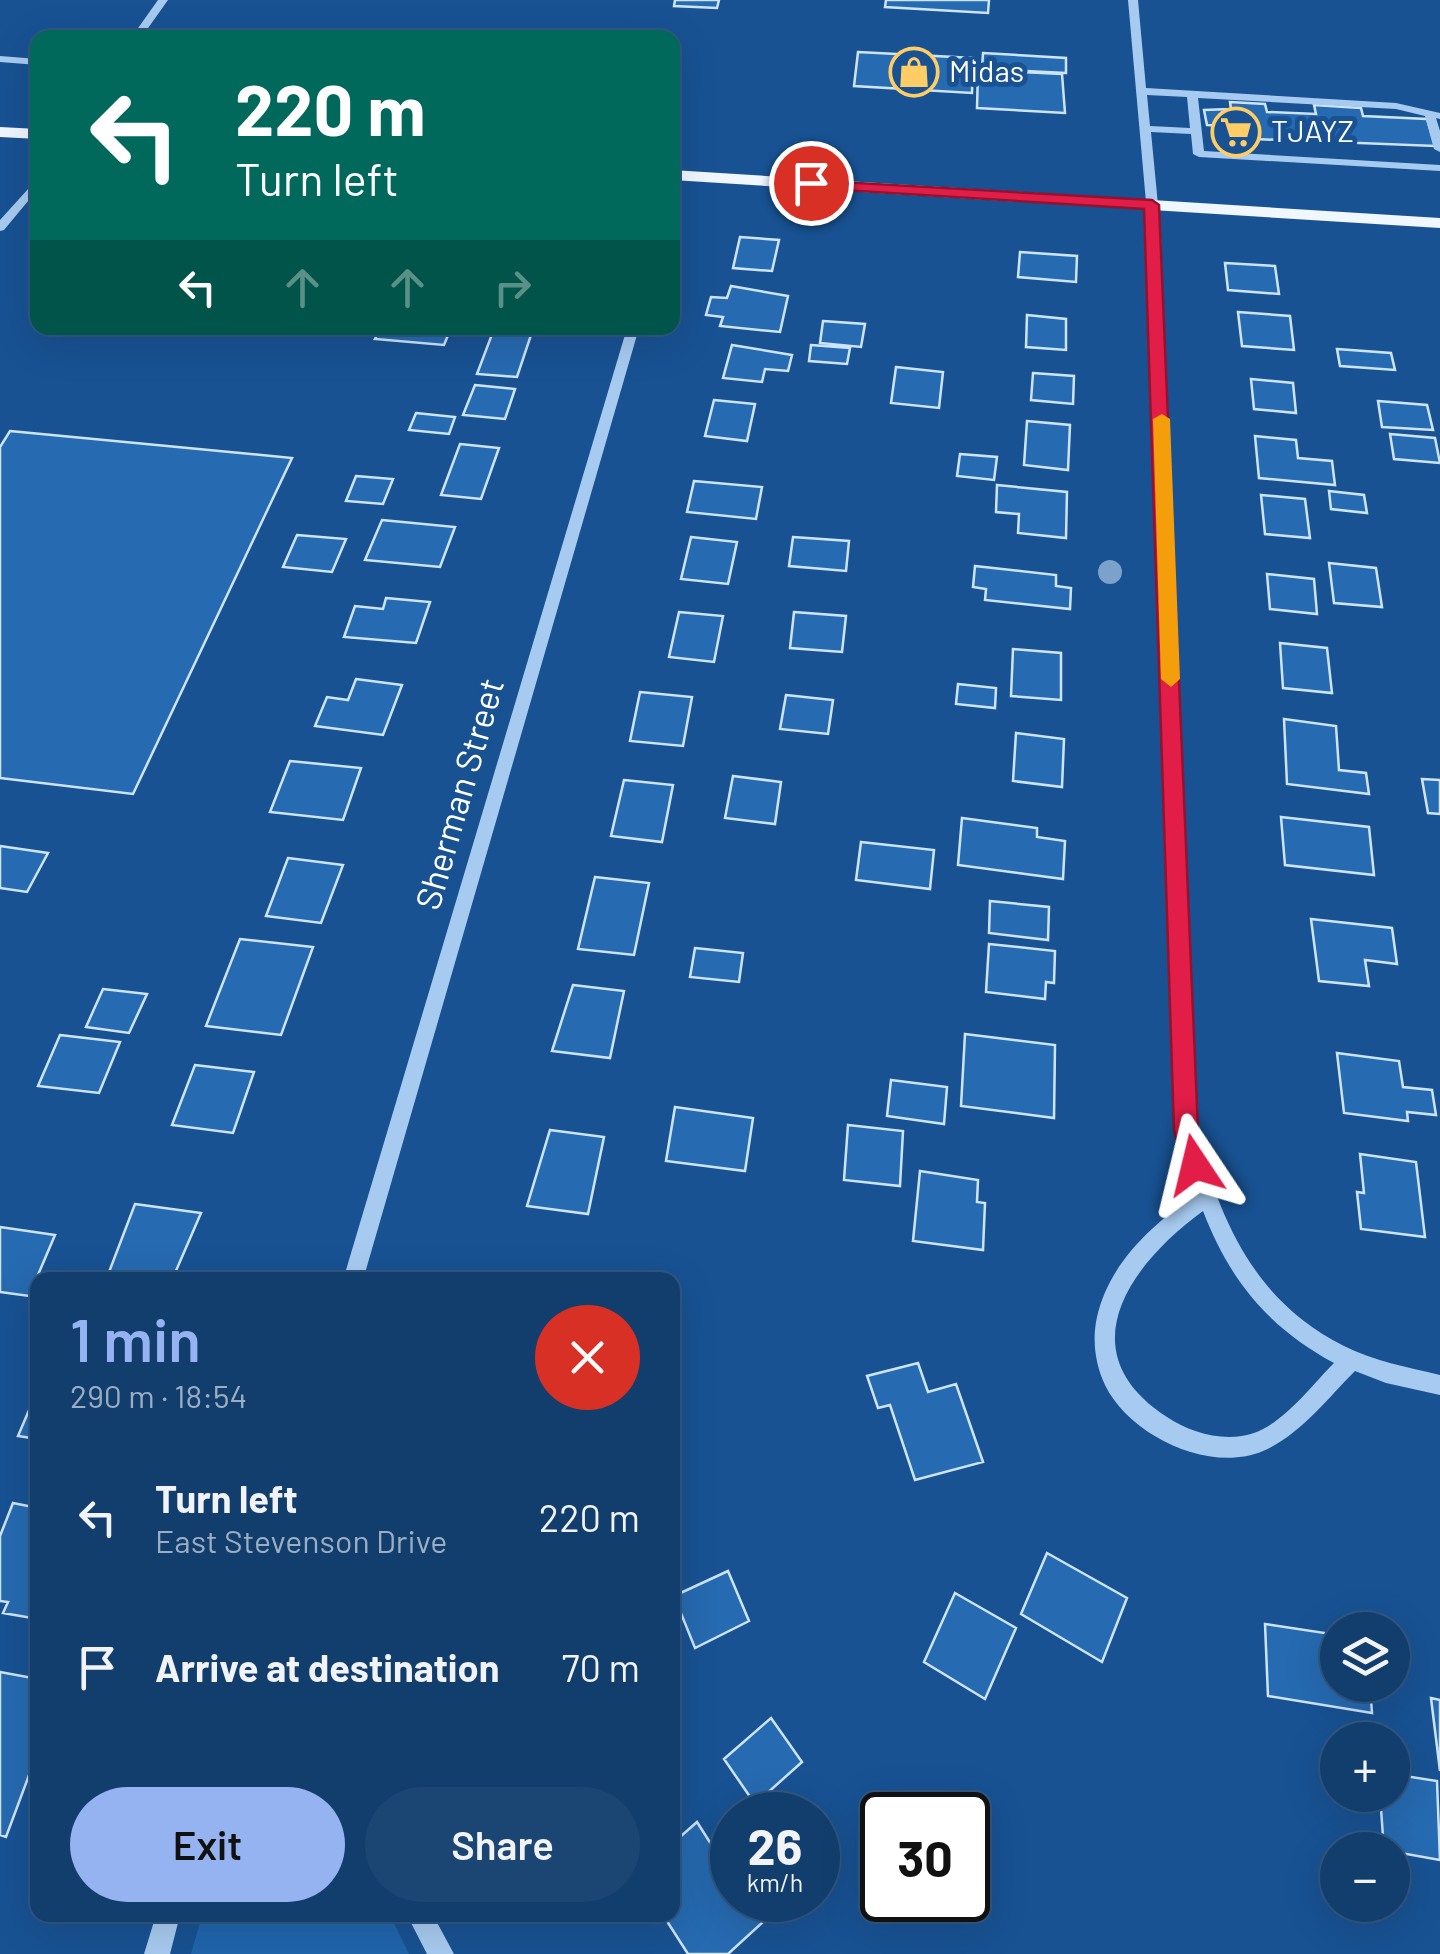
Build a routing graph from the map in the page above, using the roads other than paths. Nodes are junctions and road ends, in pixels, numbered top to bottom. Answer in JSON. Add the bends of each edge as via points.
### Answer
{"nodes":[{"id":1,"x":162,"y":0,"type":"edge"},
{"id":2,"x":1134,"y":0,"type":"edge"},
{"id":3,"x":141,"y":30,"type":"edge"},
{"id":4,"x":0,"y":59,"type":"edge"},
{"id":5,"x":30,"y":61,"type":"edge"},
{"id":6,"x":1140,"y":91,"type":"junction"},
{"id":7,"x":1192,"y":94,"type":"junction"},
{"id":8,"x":1435,"y":116,"type":"edge"},
{"id":9,"x":1145,"y":129,"type":"junction"},
{"id":10,"x":1196,"y":131,"type":"junction"},
{"id":11,"x":0,"y":132,"type":"edge"},
{"id":12,"x":30,"y":134,"type":"edge"},
{"id":13,"x":1440,"y":149,"type":"edge"},
{"id":14,"x":1440,"y":168,"type":"edge"},
{"id":15,"x":680,"y":180,"type":"edge"},
{"id":16,"x":30,"y":190,"type":"edge"},
{"id":17,"x":1152,"y":205,"type":"junction"},
{"id":18,"x":1440,"y":223,"type":"edge"},
{"id":19,"x":0,"y":228,"type":"edge"},
{"id":20,"x":631,"y":335,"type":"edge"},
{"id":21,"x":1204,"y":1200,"type":"junction"},
{"id":22,"x":355,"y":1272,"type":"edge"},
{"id":23,"x":1348,"y":1362,"type":"junction"},
{"id":24,"x":1440,"y":1386,"type":"edge"},
{"id":25,"x":166,"y":1922,"type":"edge"},
{"id":26,"x":423,"y":1922,"type":"edge"},
{"id":27,"x":157,"y":1954,"type":"edge"},
{"id":28,"x":441,"y":1954,"type":"edge"}],
"edges":[{"from":1,"to":3,"type":"street"},
{"from":2,"to":6,"type":"street"},
{"from":4,"to":5,"type":"street"},
{"from":6,"to":7,"type":"street"},
{"from":6,"to":9,"type":"street"},
{"from":7,"to":8,"type":"street","via":[[1396,106]]},
{"from":7,"to":10,"type":"street"},
{"from":8,"to":13,"type":"street"},
{"from":9,"to":10,"type":"street"},
{"from":9,"to":17,"type":"street"},
{"from":10,"to":14,"type":"street","via":[[1200,154]]},
{"from":11,"to":12,"type":"main road"},
{"from":15,"to":17,"type":"main road"},
{"from":16,"to":19,"type":"street"},
{"from":17,"to":18,"type":"main road"},
{"from":17,"to":21,"type":"street","via":[[1186,1130]]},
{"from":20,"to":22,"type":"street","name":"Sherman Street"},
{"from":21,"to":23,"type":"street","via":[[1256,1290],[1293,1328]]},
{"from":21,"to":23,"type":"street","via":[[1172,1219],[1118,1278],[1106,1320],[1107,1364],[1129,1406],[1190,1442],[1236,1448],[1262,1442]]},
{"from":23,"to":24,"type":"street"},
{"from":25,"to":27,"type":"street"},
{"from":26,"to":28,"type":"street"}]}
